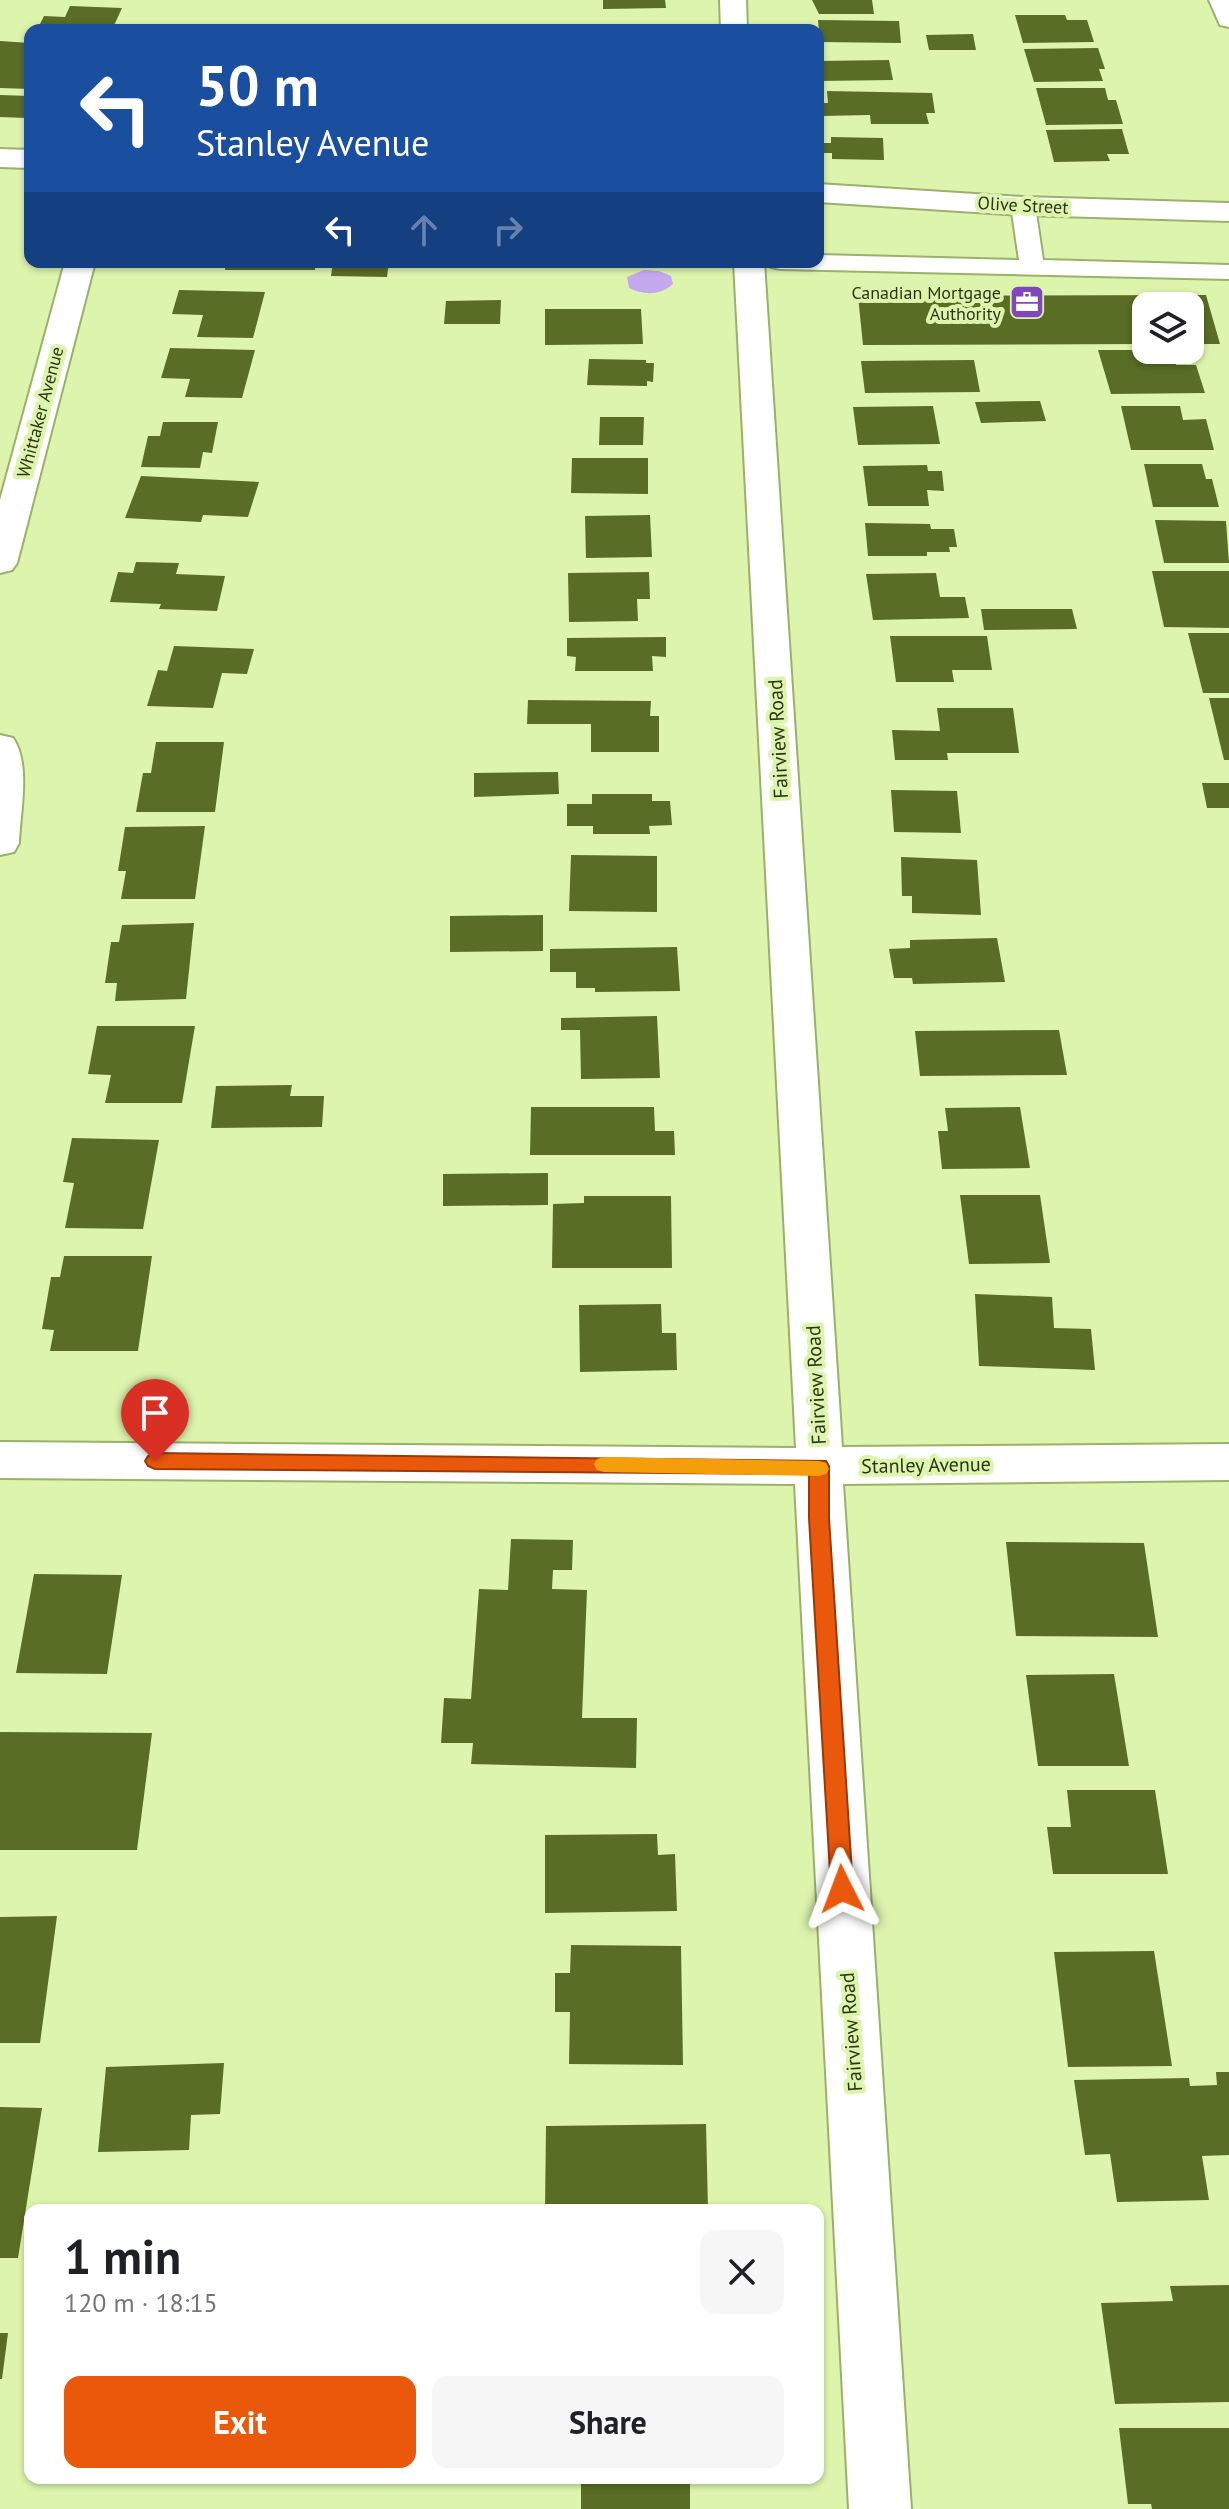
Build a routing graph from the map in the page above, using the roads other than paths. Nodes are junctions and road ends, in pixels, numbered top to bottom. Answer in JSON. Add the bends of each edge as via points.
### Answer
{"nodes":[{"id":1,"x":733,"y":0,"type":"edge"},
{"id":2,"x":1222,"y":0,"type":"edge"},
{"id":3,"x":1229,"y":19,"type":"edge"},
{"id":4,"x":734,"y":24,"type":"edge"},
{"id":5,"x":0,"y":158,"type":"edge"},
{"id":6,"x":24,"y":159,"type":"edge"},
{"id":7,"x":824,"y":193,"type":"edge"},
{"id":8,"x":1023,"y":206,"type":"junction"},
{"id":9,"x":1229,"y":212,"type":"edge"},
{"id":10,"x":824,"y":263,"type":"edge"},
{"id":11,"x":78,"y":268,"type":"edge"},
{"id":12,"x":749,"y":268,"type":"edge"},
{"id":13,"x":1032,"y":268,"type":"junction"},
{"id":14,"x":1229,"y":272,"type":"edge"},
{"id":15,"x":0,"y":563,"type":"edge"},
{"id":16,"x":0,"y":746,"type":"edge"},
{"id":17,"x":0,"y":843,"type":"edge"},
{"id":18,"x":0,"y":1460,"type":"edge"},
{"id":19,"x":1229,"y":1462,"type":"edge"},
{"id":20,"x":819,"y":1466,"type":"junction"},
{"id":21,"x":880,"y":2509,"type":"edge"}],
"edges":[{"from":1,"to":4,"type":"street"},
{"from":2,"to":3,"type":"street"},
{"from":5,"to":6,"type":"street"},
{"from":7,"to":8,"type":"street","name":"Olive Street"},
{"from":8,"to":9,"type":"street","name":"Olive Street"},
{"from":8,"to":13,"type":"lane"},
{"from":10,"to":13,"type":"lane"},
{"from":11,"to":15,"type":"street","name":"Whittaker Avenue"},
{"from":12,"to":20,"type":"street","name":"Fairview Road"},
{"from":13,"to":14,"type":"lane"},
{"from":16,"to":17,"type":"street"},
{"from":18,"to":20,"type":"street","name":"Stanley Avenue"},
{"from":19,"to":20,"type":"street","name":"Stanley Avenue"},
{"from":20,"to":21,"type":"street","name":"Fairview Road"}]}
